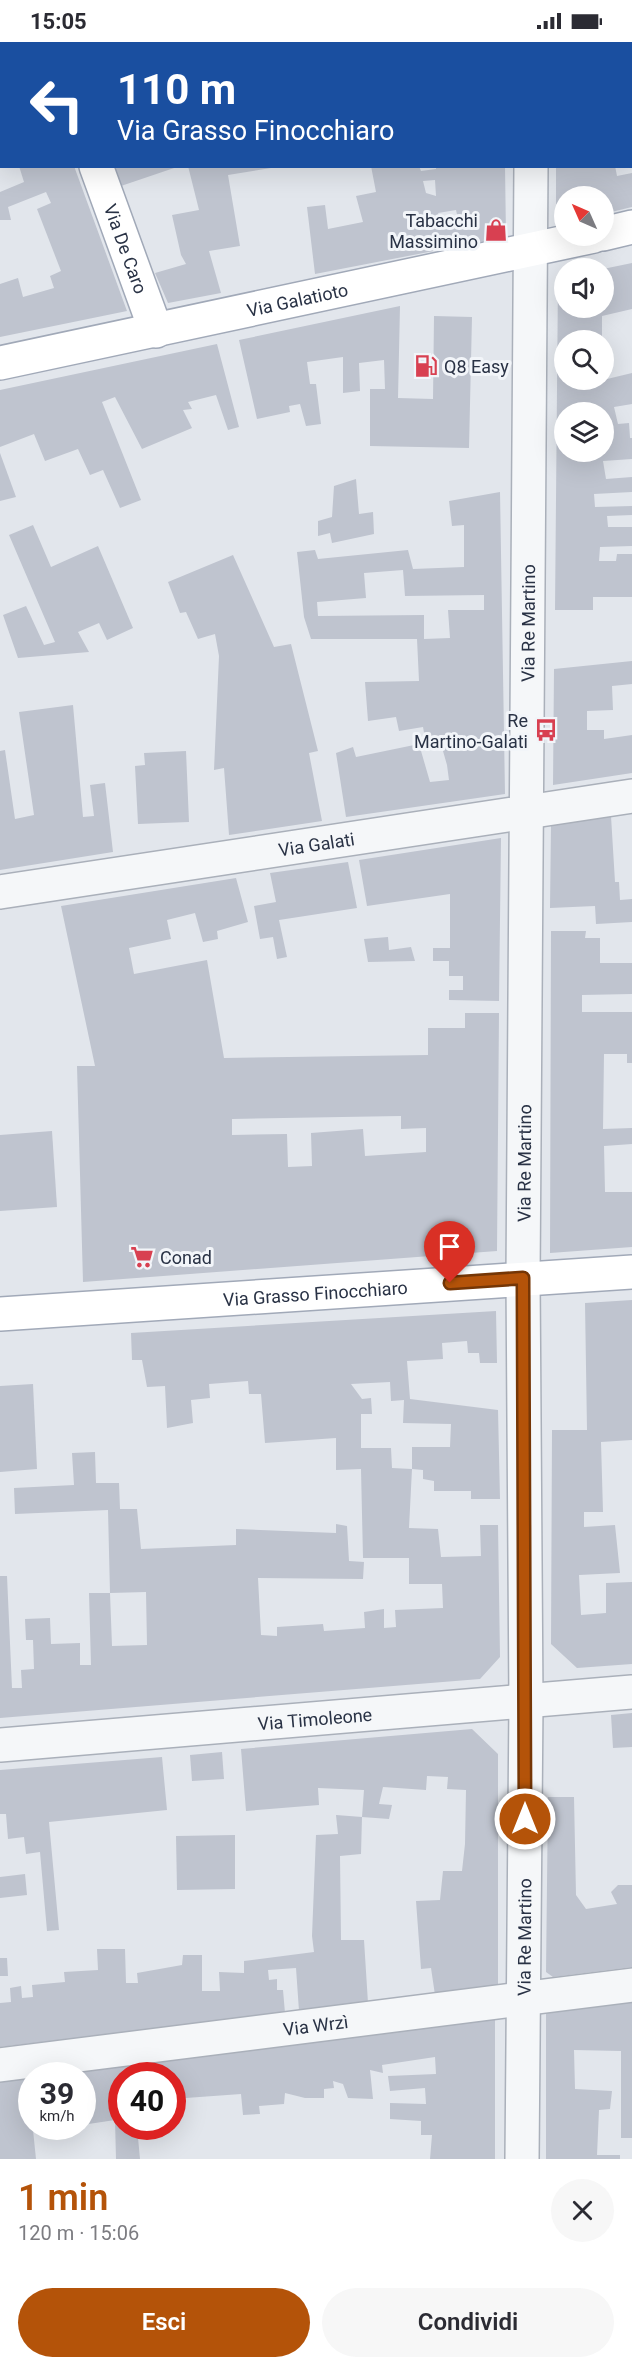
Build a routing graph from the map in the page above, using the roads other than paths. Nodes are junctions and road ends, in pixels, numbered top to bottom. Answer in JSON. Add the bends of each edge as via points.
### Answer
{"nodes":[{"id":1,"x":97,"y":168,"type":"edge"},
{"id":2,"x":531,"y":168,"type":"edge"},
{"id":3,"x":632,"y":227,"type":"edge"},
{"id":4,"x":614,"y":231,"type":"edge"},
{"id":5,"x":554,"y":244,"type":"edge"},
{"id":6,"x":531,"y":249,"type":"junction"},
{"id":7,"x":156,"y":331,"type":"junction"},
{"id":8,"x":0,"y":363,"type":"edge"},
{"id":9,"x":632,"y":796,"type":"edge"},
{"id":10,"x":527,"y":812,"type":"junction"},
{"id":11,"x":0,"y":892,"type":"edge"},
{"id":12,"x":632,"y":1272,"type":"edge"},
{"id":13,"x":523,"y":1278,"type":"junction"},
{"id":14,"x":0,"y":1314,"type":"edge"},
{"id":15,"x":632,"y":1692,"type":"edge"},
{"id":16,"x":526,"y":1701,"type":"junction"},
{"id":17,"x":0,"y":1745,"type":"edge"},
{"id":18,"x":632,"y":1985,"type":"edge"},
{"id":19,"x":523,"y":1999,"type":"junction"},
{"id":20,"x":0,"y":2065,"type":"edge"},
{"id":21,"x":522,"y":2159,"type":"edge"}],
"edges":[{"from":1,"to":7,"type":"main road","name":"Via De Caro"},
{"from":2,"to":6,"type":"street","name":"Via Re Martino"},
{"from":3,"to":4,"type":"main road"},
{"from":5,"to":6,"type":"main road","name":"Via Galatioto"},
{"from":6,"to":7,"type":"main road","name":"Via Galatioto"},
{"from":6,"to":10,"type":"street","name":"Via Re Martino"},
{"from":7,"to":8,"type":"main road","name":"Via Galatioto"},
{"from":9,"to":10,"type":"street","name":"Via Galati"},
{"from":10,"to":11,"type":"street","name":"Via Galati"},
{"from":10,"to":13,"type":"street","name":"Via Re Martino"},
{"from":12,"to":13,"type":"main road","name":"Via Grasso Finocchiaro"},
{"from":13,"to":14,"type":"main road","name":"Via Grasso Finocchiaro"},
{"from":13,"to":16,"type":"street","name":"Via Re Martino"},
{"from":15,"to":16,"type":"street","name":"Via Timoleone"},
{"from":16,"to":17,"type":"street","name":"Via Timoleone"},
{"from":16,"to":19,"type":"street","name":"Via Re Martino"},
{"from":18,"to":19,"type":"street","name":"Via Wrzì"},
{"from":19,"to":20,"type":"street","name":"Via Wrzì"},
{"from":19,"to":21,"type":"street","name":"Via Re Martino"}]}
